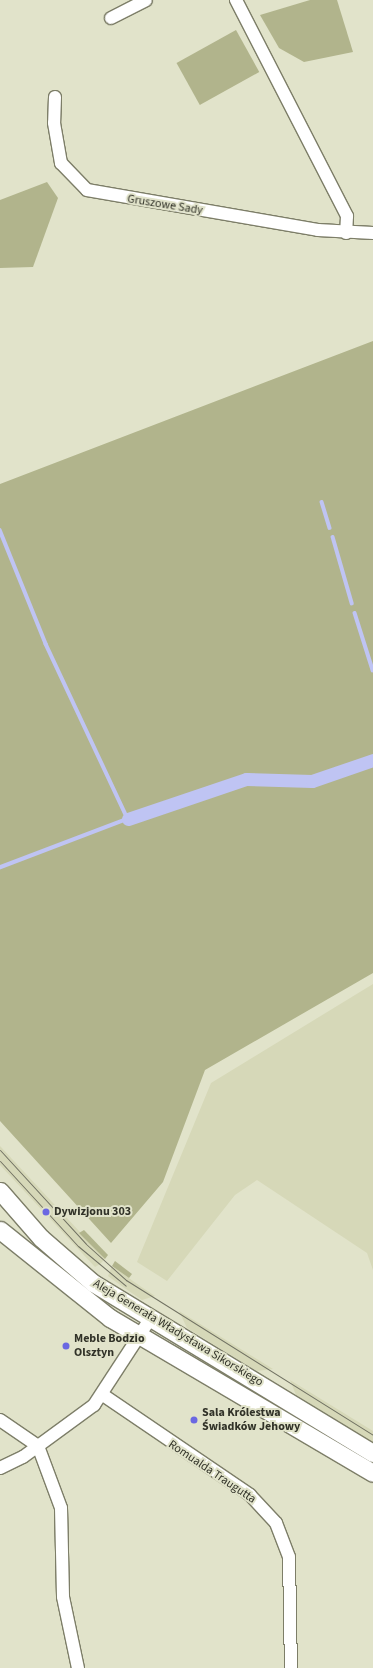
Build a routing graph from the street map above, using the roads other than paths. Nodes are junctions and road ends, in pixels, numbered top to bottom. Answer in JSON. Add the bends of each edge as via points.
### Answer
{"nodes":[{"id":1,"x":146,"y":0,"type":"edge"},
{"id":2,"x":236,"y":0,"type":"edge"},
{"id":3,"x":111,"y":18,"type":"dead end"},
{"id":4,"x":55,"y":97,"type":"dead end"},
{"id":5,"x":346,"y":233,"type":"junction"},
{"id":6,"x":373,"y":233,"type":"edge"},
{"id":7,"x":0,"y":1191,"type":"edge"},
{"id":8,"x":0,"y":1230,"type":"edge"},
{"id":9,"x":150,"y":1319,"type":"junction"},
{"id":10,"x":139,"y":1336,"type":"junction"},
{"id":11,"x":103,"y":1395,"type":"junction"},
{"id":12,"x":0,"y":1420,"type":"edge"},
{"id":13,"x":38,"y":1446,"type":"junction"},
{"id":14,"x":373,"y":1453,"type":"edge"},
{"id":15,"x":0,"y":1468,"type":"edge"},
{"id":16,"x":373,"y":1473,"type":"edge"},
{"id":17,"x":78,"y":1668,"type":"edge"},
{"id":18,"x":291,"y":1668,"type":"edge"}],
"edges":[{"from":1,"to":3,"type":"street"},
{"from":2,"to":5,"type":"street","via":[[347,216]]},
{"from":4,"to":5,"type":"street","name":"Gruszowe Sady","via":[[54,123],[61,163],[87,190],[133,200]]},
{"from":5,"to":6,"type":"street","name":"Gruszowe Sady"},
{"from":7,"to":9,"type":"main road","name":"Aleja Generała Władysława Sikorskiego","via":[[67,1263]]},
{"from":8,"to":10,"type":"main road","name":"Aleja Generała Władysława Sikorskiego","via":[[34,1260]]},
{"from":9,"to":10,"type":"street"},
{"from":9,"to":14,"type":"main road","name":"Aleja Generała Władysława Sikorskiego"},
{"from":10,"to":11,"type":"street","name":"Aleja Generała Władysława Sikorskiego"},
{"from":10,"to":16,"type":"main road","name":"Aleja Generała Władysława Sikorskiego"},
{"from":11,"to":13,"type":"street"},
{"from":11,"to":18,"type":"street","name":"Romualda Traugutta","via":[[250,1495],[276,1524],[290,1565]]},
{"from":12,"to":13,"type":"street"},
{"from":13,"to":15,"type":"street"},
{"from":13,"to":17,"type":"street","via":[[61,1508],[63,1596]]}]}
